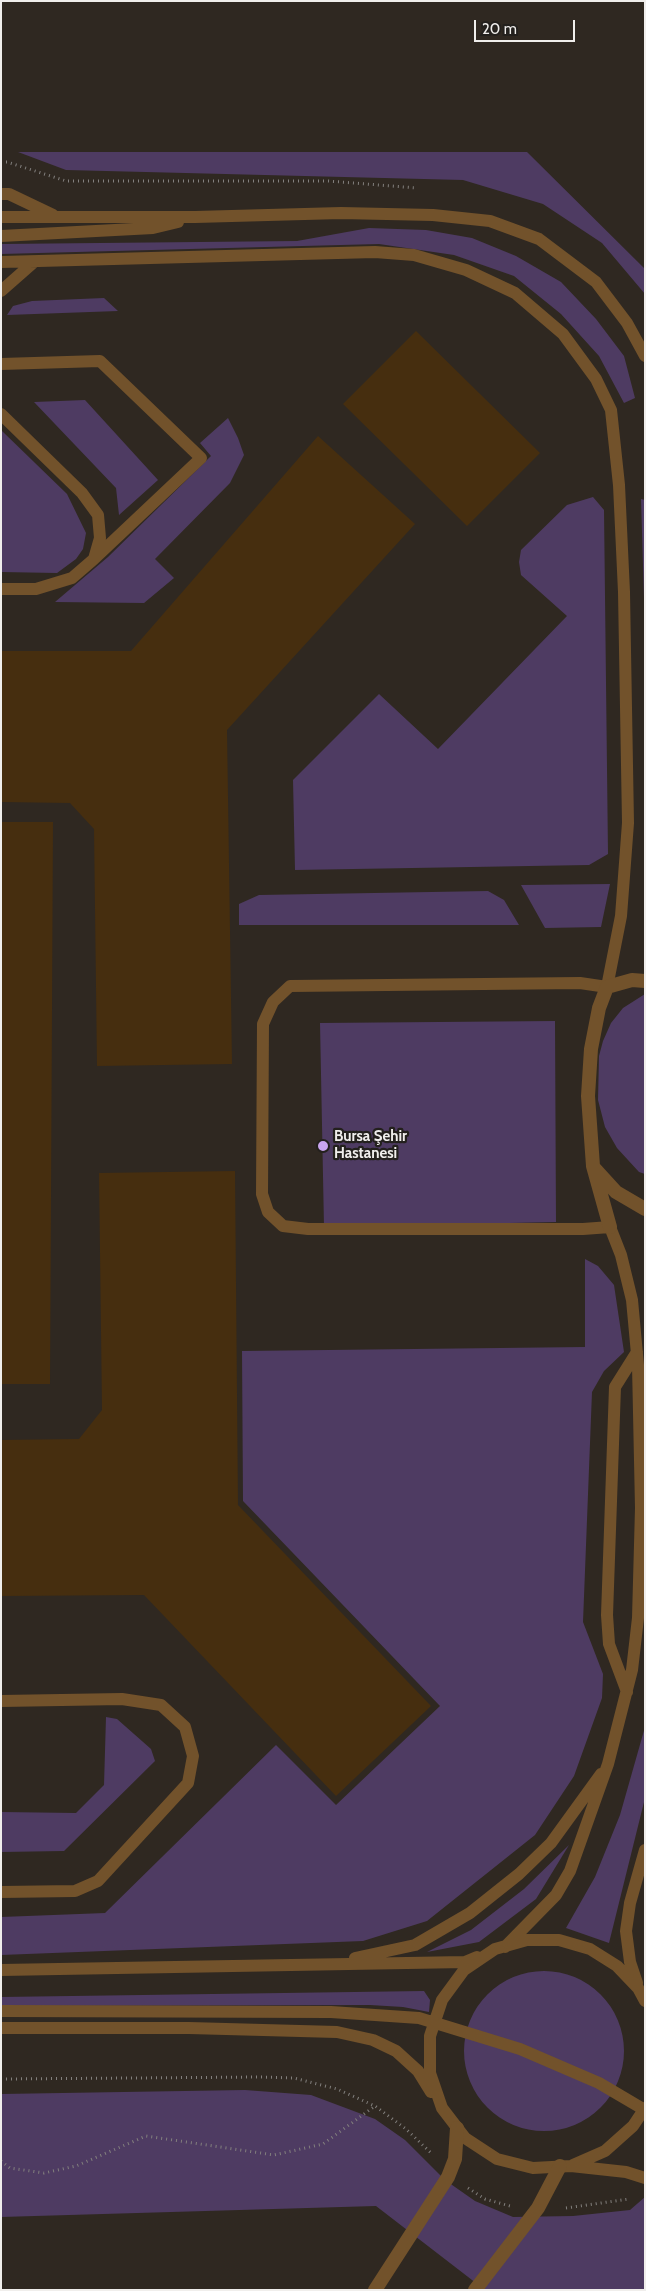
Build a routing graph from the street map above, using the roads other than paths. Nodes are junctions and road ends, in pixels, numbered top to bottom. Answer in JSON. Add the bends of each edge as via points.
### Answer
{"nodes":[{"id":1,"x":1,"y":194,"type":"edge"},
{"id":2,"x":1,"y":217,"type":"edge"},
{"id":3,"x":57,"y":217,"type":"junction"},
{"id":4,"x":194,"y":217,"type":"junction"},
{"id":5,"x":1,"y":236,"type":"edge"},
{"id":6,"x":1,"y":262,"type":"edge"},
{"id":7,"x":34,"y":262,"type":"junction"},
{"id":8,"x":1,"y":291,"type":"edge"},
{"id":9,"x":645,"y":356,"type":"edge"},
{"id":10,"x":1,"y":364,"type":"edge"},
{"id":11,"x":1,"y":414,"type":"edge"},
{"id":12,"x":94,"y":558,"type":"junction"},
{"id":13,"x":1,"y":589,"type":"edge"},
{"id":14,"x":645,"y":981,"type":"edge"},
{"id":15,"x":607,"y":988,"type":"junction"},
{"id":16,"x":593,"y":1166,"type":"junction"},
{"id":17,"x":645,"y":1209,"type":"edge"},
{"id":18,"x":610,"y":1227,"type":"junction"},
{"id":19,"x":637,"y":1352,"type":"junction"},
{"id":20,"x":626,"y":1692,"type":"junction"},
{"id":21,"x":1,"y":1701,"type":"edge"},
{"id":22,"x":608,"y":1764,"type":"junction"},
{"id":23,"x":645,"y":1850,"type":"edge"},
{"id":24,"x":1,"y":1892,"type":"edge"},
{"id":25,"x":500,"y":1948,"type":"junction"},
{"id":26,"x":329,"y":1964,"type":"junction"},
{"id":27,"x":1,"y":1970,"type":"edge"},
{"id":28,"x":638,"y":1988,"type":"junction"},
{"id":29,"x":645,"y":2001,"type":"edge"},
{"id":30,"x":1,"y":2011,"type":"edge"},
{"id":31,"x":434,"y":2022,"type":"junction"},
{"id":32,"x":1,"y":2028,"type":"edge"},
{"id":33,"x":442,"y":2108,"type":"junction"},
{"id":34,"x":644,"y":2109,"type":"edge"},
{"id":35,"x":457,"y":2128,"type":"junction"},
{"id":36,"x":566,"y":2166,"type":"junction"},
{"id":37,"x":645,"y":2178,"type":"edge"},
{"id":38,"x":375,"y":2290,"type":"edge"},
{"id":39,"x":475,"y":2290,"type":"edge"}],
"edges":[{"from":1,"to":3,"type":"lane","via":[[9,194]]},
{"from":2,"to":3,"type":"lane"},
{"from":3,"to":4,"type":"lane"},
{"from":4,"to":5,"type":"lane","via":[[153,228]]},
{"from":4,"to":9,"type":"lane","via":[[432,215],[490,221],[540,239],[596,282],[627,323]]},
{"from":6,"to":7,"type":"lane"},
{"from":7,"to":8,"type":"lane"},
{"from":7,"to":15,"type":"lane","via":[[365,252],[414,255],[466,270],[515,293],[563,334],[596,379],[611,410],[619,485],[628,823],[621,916]]},
{"from":10,"to":12,"type":"lane","via":[[100,361],[201,458]]},
{"from":11,"to":12,"type":"lane","via":[[82,493],[98,515],[100,538]]},
{"from":12,"to":13,"type":"lane","via":[[72,578],[36,589]]},
{"from":14,"to":15,"type":"street","via":[[632,980]]},
{"from":15,"to":16,"type":"street","via":[[599,1008],[591,1049],[588,1096]]},
{"from":15,"to":18,"type":"lane","via":[[580,983],[290,986],[273,1002],[263,1024],[262,1194],[268,1212],[283,1226],[308,1230]]},
{"from":16,"to":17,"type":"street","via":[[616,1192]]},
{"from":16,"to":18,"type":"street"},
{"from":18,"to":19,"type":"lane","via":[[632,1300]]},
{"from":19,"to":20,"type":"lane","via":[[641,1508],[638,1618]]},
{"from":19,"to":20,"type":"lane","via":[[615,1387],[607,1614],[609,1644]]},
{"from":20,"to":22,"type":"lane"},
{"from":21,"to":24,"type":"lane","via":[[122,1699],[161,1705],[185,1727],[193,1756],[188,1783],[98,1881],[76,1892]]},
{"from":22,"to":25,"type":"lane","via":[[570,1871],[556,1895]]},
{"from":22,"to":26,"type":"lane","via":[[551,1843],[519,1874],[470,1913],[415,1945]]},
{"from":23,"to":28,"type":"lane","via":[[630,1903],[626,1931]]},
{"from":25,"to":26,"type":"lane","via":[[465,1962]]},
{"from":25,"to":28,"type":"lane","via":[[526,1940],[559,1940],[590,1949],[618,1966]]},
{"from":25,"to":31,"type":"lane","via":[[464,1970],[442,2000]]},
{"from":26,"to":27,"type":"lane"},
{"from":28,"to":29,"type":"lane"},
{"from":30,"to":31,"type":"lane","via":[[331,2012],[419,2018]]},
{"from":31,"to":33,"type":"lane","via":[[430,2036],[430,2073]]},
{"from":31,"to":34,"type":"lane","via":[[520,2049],[598,2083]]},
{"from":32,"to":33,"type":"lane","via":[[337,2032],[373,2040],[396,2051],[418,2071]]},
{"from":33,"to":35,"type":"lane"},
{"from":34,"to":36,"type":"lane","via":[[634,2126],[605,2151]]},
{"from":35,"to":36,"type":"lane","via":[[465,2138],[497,2159],[533,2168]]},
{"from":35,"to":38,"type":"street","via":[[450,2172]]},
{"from":36,"to":37,"type":"lane","via":[[626,2172]]},
{"from":36,"to":39,"type":"street"}]}
